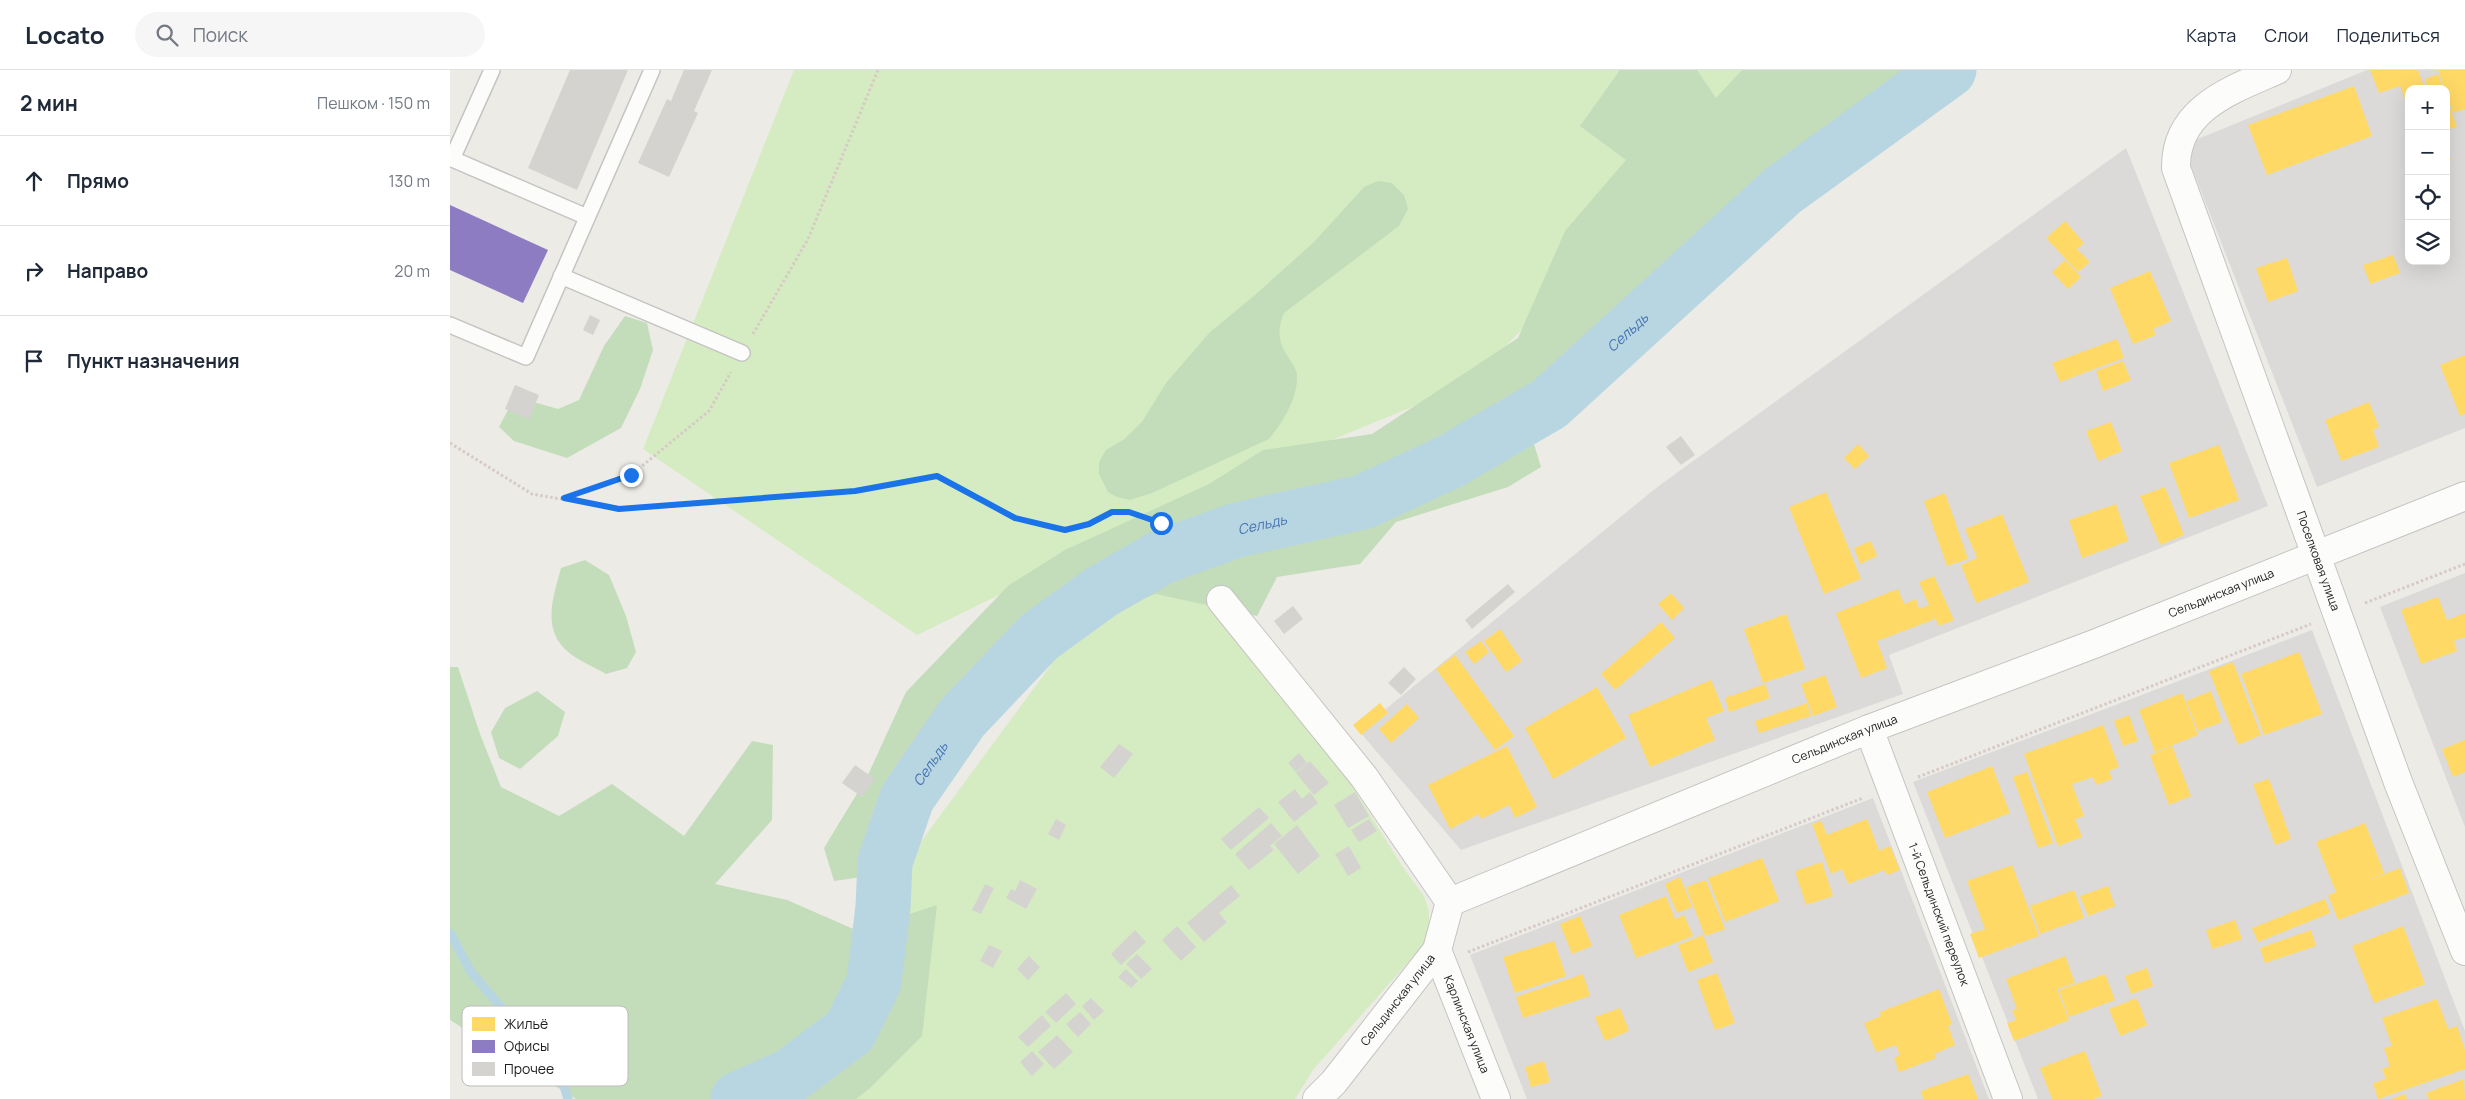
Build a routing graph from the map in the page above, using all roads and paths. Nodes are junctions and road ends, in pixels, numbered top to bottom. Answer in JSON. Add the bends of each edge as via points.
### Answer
{"nodes":[{"id":1,"x":492,"y":70,"type":"edge"},
{"id":2,"x":652,"y":70,"type":"edge"},
{"id":3,"x":878,"y":70,"type":"edge"},
{"id":4,"x":2277,"y":70,"type":"edge"},
{"id":5,"x":451,"y":159,"type":"edge"},
{"id":6,"x":587,"y":217,"type":"junction"},
{"id":7,"x":561,"y":276,"type":"junction"},
{"id":8,"x":450,"y":325,"type":"edge"},
{"id":9,"x":742,"y":353,"type":"junction"},
{"id":10,"x":450,"y":443,"type":"edge"},
{"id":11,"x":2465,"y":496,"type":"edge"},
{"id":12,"x":564,"y":498,"type":"junction"},
{"id":13,"x":1161,"y":523,"type":"dead end"},
{"id":14,"x":2315,"y":555,"type":"junction"},
{"id":15,"x":2465,"y":564,"type":"edge"},
{"id":16,"x":1221,"y":600,"type":"dead end"},
{"id":17,"x":2337,"y":614,"type":"junction"},
{"id":18,"x":1869,"y":729,"type":"junction"},
{"id":19,"x":1891,"y":787,"type":"junction"},
{"id":20,"x":1450,"y":902,"type":"junction"},
{"id":21,"x":2465,"y":951,"type":"edge"},
{"id":22,"x":1440,"y":956,"type":"junction"},
{"id":23,"x":1317,"y":1099,"type":"edge"},
{"id":24,"x":1496,"y":1099,"type":"edge"},
{"id":25,"x":2008,"y":1099,"type":"edge"}],
"edges":[{"from":1,"to":5,"type":"lane"},
{"from":2,"to":6,"type":"lane"},
{"from":3,"to":9,"type":"path","via":[[808,239]]},
{"from":4,"to":14,"type":"street","name":"Поселковая улица","via":[[2230,90],[2204,108],[2184,130],[2176,150],[2176,168]]},
{"from":5,"to":6,"type":"lane"},
{"from":6,"to":7,"type":"lane"},
{"from":7,"to":8,"type":"lane","via":[[526,358]]},
{"from":7,"to":9,"type":"lane"},
{"from":9,"to":12,"type":"path","via":[[709,411],[638,470]]},
{"from":10,"to":12,"type":"path","via":[[532,494]]},
{"from":11,"to":14,"type":"street","name":"Сельдинская улица"},
{"from":12,"to":13,"type":"path","via":[[619,509],[855,491],[937,476],[1015,518],[1065,530],[1089,524],[1112,512],[1129,512]]},
{"from":14,"to":17,"type":"street","name":"Поселковая улица"},
{"from":14,"to":18,"type":"street","name":"Сельдинская улица","via":[[2094,644]]},
{"from":15,"to":17,"type":"path"},
{"from":16,"to":20,"type":"street","via":[[1364,777]]},
{"from":17,"to":19,"type":"path"},
{"from":17,"to":21,"type":"street","name":"Поселковая улица","via":[[2398,782]]},
{"from":18,"to":19,"type":"street","name":"1-й Сельдинский переулок"},
{"from":18,"to":20,"type":"street","name":"Сельдинская улица"},
{"from":19,"to":22,"type":"path"},
{"from":19,"to":25,"type":"street","name":"1-й Сельдинский переулок"},
{"from":20,"to":22,"type":"street","name":"Сельдинская улица"},
{"from":22,"to":23,"type":"street","name":"Сельдинская улица"},
{"from":22,"to":24,"type":"street","name":"Карлинская улица"}]}
